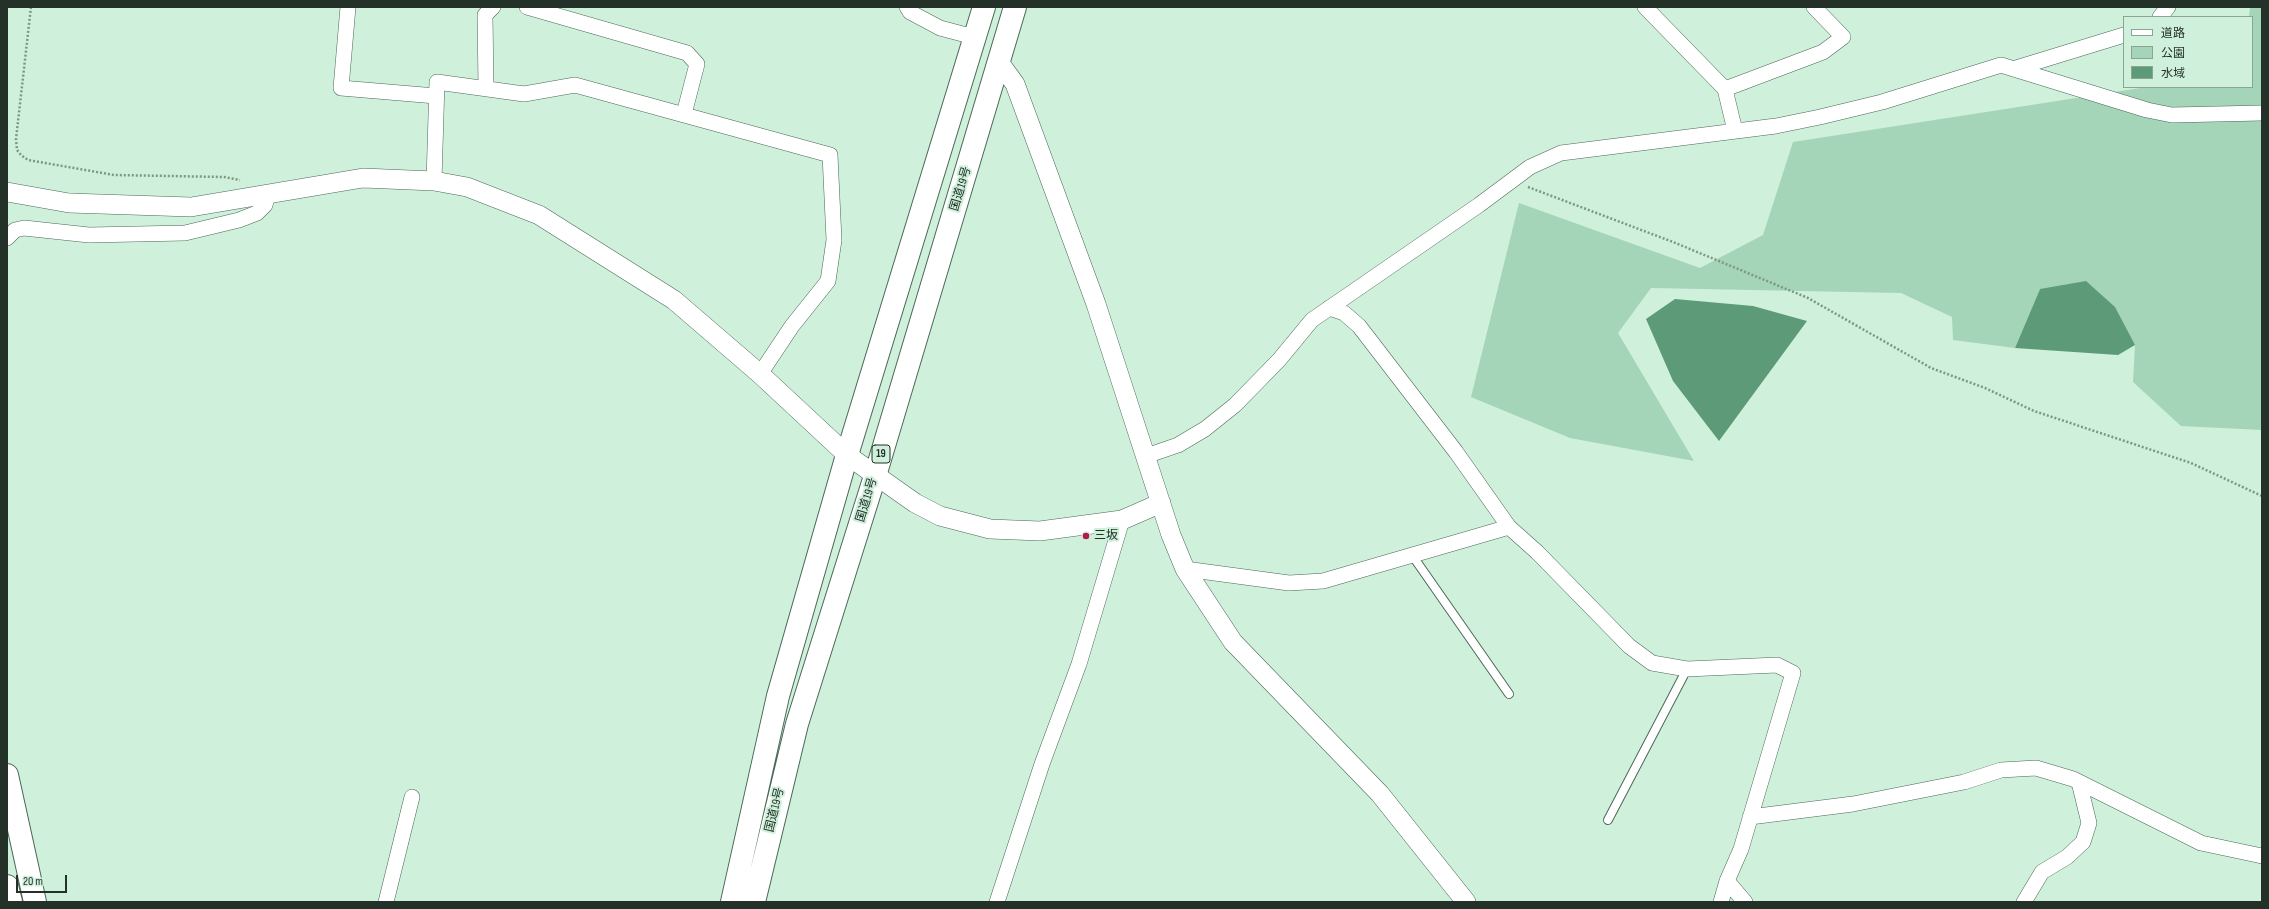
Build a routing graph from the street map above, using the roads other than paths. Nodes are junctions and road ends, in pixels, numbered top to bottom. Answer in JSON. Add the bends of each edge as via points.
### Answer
{"nodes":[{"id":1,"x":348,"y":7,"type":"edge"},
{"id":2,"x":493,"y":7,"type":"edge"},
{"id":3,"x":528,"y":7,"type":"edge"},
{"id":4,"x":907,"y":7,"type":"edge"},
{"id":5,"x":984,"y":7,"type":"edge"},
{"id":6,"x":1016,"y":7,"type":"edge"},
{"id":7,"x":1645,"y":7,"type":"edge"},
{"id":8,"x":1814,"y":7,"type":"edge"},
{"id":9,"x":2168,"y":7,"type":"edge"},
{"id":10,"x":2161,"y":16,"type":"edge"},
{"id":11,"x":2123,"y":35,"type":"edge"},
{"id":12,"x":974,"y":37,"type":"junction"},
{"id":13,"x":999,"y":62,"type":"junction"},
{"id":14,"x":2013,"y":69,"type":"junction"},
{"id":15,"x":486,"y":88,"type":"junction"},
{"id":16,"x":1725,"y":89,"type":"junction"},
{"id":17,"x":436,"y":96,"type":"junction"},
{"id":18,"x":2262,"y":113,"type":"edge"},
{"id":19,"x":684,"y":114,"type":"junction"},
{"id":20,"x":1735,"y":131,"type":"junction"},
{"id":21,"x":434,"y":181,"type":"junction"},
{"id":22,"x":7,"y":192,"type":"edge"},
{"id":23,"x":259,"y":196,"type":"junction"},
{"id":24,"x":7,"y":238,"type":"edge"},
{"id":25,"x":1329,"y":308,"type":"junction"},
{"id":26,"x":760,"y":374,"type":"junction"},
{"id":27,"x":847,"y":455,"type":"junction"},
{"id":28,"x":1146,"y":456,"type":"junction"},
{"id":29,"x":875,"y":476,"type":"junction"},
{"id":30,"x":1161,"y":503,"type":"junction"},
{"id":31,"x":1122,"y":520,"type":"junction"},
{"id":32,"x":1509,"y":527,"type":"junction"},
{"id":33,"x":1412,"y":555,"type":"junction"},
{"id":34,"x":1185,"y":569,"type":"junction"},
{"id":35,"x":1687,"y":669,"type":"junction"},
{"id":36,"x":1508,"y":694,"type":"dead end"},
{"id":37,"x":7,"y":774,"type":"edge"},
{"id":38,"x":2079,"y":782,"type":"junction"},
{"id":39,"x":412,"y":797,"type":"dead end"},
{"id":40,"x":1750,"y":817,"type":"junction"},
{"id":41,"x":1608,"y":820,"type":"dead end"},
{"id":42,"x":2262,"y":856,"type":"edge"},
{"id":43,"x":1727,"y":881,"type":"junction"},
{"id":44,"x":7,"y":886,"type":"edge"},
{"id":45,"x":11,"y":902,"type":"edge"},
{"id":46,"x":35,"y":902,"type":"edge"},
{"id":47,"x":386,"y":902,"type":"edge"},
{"id":48,"x":732,"y":902,"type":"edge"},
{"id":49,"x":754,"y":902,"type":"edge"},
{"id":50,"x":997,"y":902,"type":"edge"},
{"id":51,"x":1466,"y":902,"type":"edge"},
{"id":52,"x":1721,"y":902,"type":"edge"},
{"id":53,"x":1745,"y":902,"type":"edge"},
{"id":54,"x":2024,"y":902,"type":"edge"}],
"edges":[{"from":1,"to":17,"type":"street","via":[[341,88]]},
{"from":2,"to":15,"type":"street","via":[[485,15]]},
{"from":3,"to":19,"type":"street","via":[[687,54],[697,64]]},
{"from":4,"to":12,"type":"street","via":[[910,12],[940,28]]},
{"from":5,"to":12,"type":"highway","name":"国道19号"},
{"from":6,"to":13,"type":"highway","name":"国道19号","number":"19"},
{"from":7,"to":16,"type":"street"},
{"from":8,"to":16,"type":"street","via":[[1843,37],[1823,52]]},
{"from":9,"to":10,"type":"street"},
{"from":11,"to":14,"type":"street"},
{"from":12,"to":27,"type":"highway","name":"国道19号"},
{"from":13,"to":28,"type":"street","via":[[1015,84],[1096,304]]},
{"from":13,"to":29,"type":"highway","name":"国道19号","number":"19"},
{"from":14,"to":18,"type":"street","via":[[2147,110],[2172,115]]},
{"from":14,"to":20,"type":"street","via":[[2001,65],[1882,102],[1776,126]]},
{"from":15,"to":17,"type":"street","via":[[437,82]]},
{"from":15,"to":19,"type":"street","via":[[524,94],[575,86]]},
{"from":16,"to":20,"type":"street"},
{"from":17,"to":21,"type":"street"},
{"from":19,"to":26,"type":"street","via":[[830,155],[834,240],[828,281],[792,326]]},
{"from":20,"to":25,"type":"street","via":[[1561,153],[1530,167]]},
{"from":21,"to":23,"type":"street","via":[[363,178]]},
{"from":21,"to":26,"type":"street","via":[[467,186],[540,214],[674,300]]},
{"from":22,"to":23,"type":"street","via":[[68,203],[191,207]]},
{"from":23,"to":24,"type":"street","via":[[264,205],[256,213],[239,220],[185,233],[90,235],[24,228],[14,230]]},
{"from":25,"to":28,"type":"street","via":[[1312,320],[1279,360],[1235,405],[1205,429],[1178,445]]},
{"from":25,"to":32,"type":"street","via":[[1344,313],[1358,326],[1456,452]]},
{"from":26,"to":27,"type":"street"},
{"from":27,"to":29,"type":"street"},
{"from":27,"to":48,"type":"highway","name":"国道19号","via":[[778,696]]},
{"from":28,"to":30,"type":"street"},
{"from":29,"to":31,"type":"street","via":[[915,503],[940,516],[990,530],[1040,531]]},
{"from":29,"to":49,"type":"highway","name":"国道19号","number":"19","via":[[797,724]]},
{"from":30,"to":31,"type":"street"},
{"from":30,"to":34,"type":"street"},
{"from":31,"to":50,"type":"street","via":[[1079,664],[1042,764]]},
{"from":32,"to":33,"type":"street"},
{"from":32,"to":35,"type":"street","via":[[1538,552],[1629,646],[1652,662]]},
{"from":33,"to":34,"type":"street","via":[[1323,581],[1289,583]]},
{"from":33,"to":36,"type":"lane"},
{"from":34,"to":51,"type":"street","via":[[1233,642],[1380,794]]},
{"from":35,"to":40,"type":"street","via":[[1777,665],[1793,673]]},
{"from":35,"to":41,"type":"lane"},
{"from":37,"to":46,"type":"highway"},
{"from":38,"to":40,"type":"street","via":[[2036,768],[2001,770],[1964,782],[1853,804]]},
{"from":38,"to":42,"type":"street","via":[[2201,843]]},
{"from":38,"to":54,"type":"street","via":[[2089,823],[2083,842],[2067,857],[2042,872]]},
{"from":39,"to":47,"type":"street"},
{"from":40,"to":43,"type":"street","via":[[1741,849]]},
{"from":43,"to":52,"type":"street"},
{"from":43,"to":53,"type":"street"},
{"from":44,"to":45,"type":"highway"}]}
